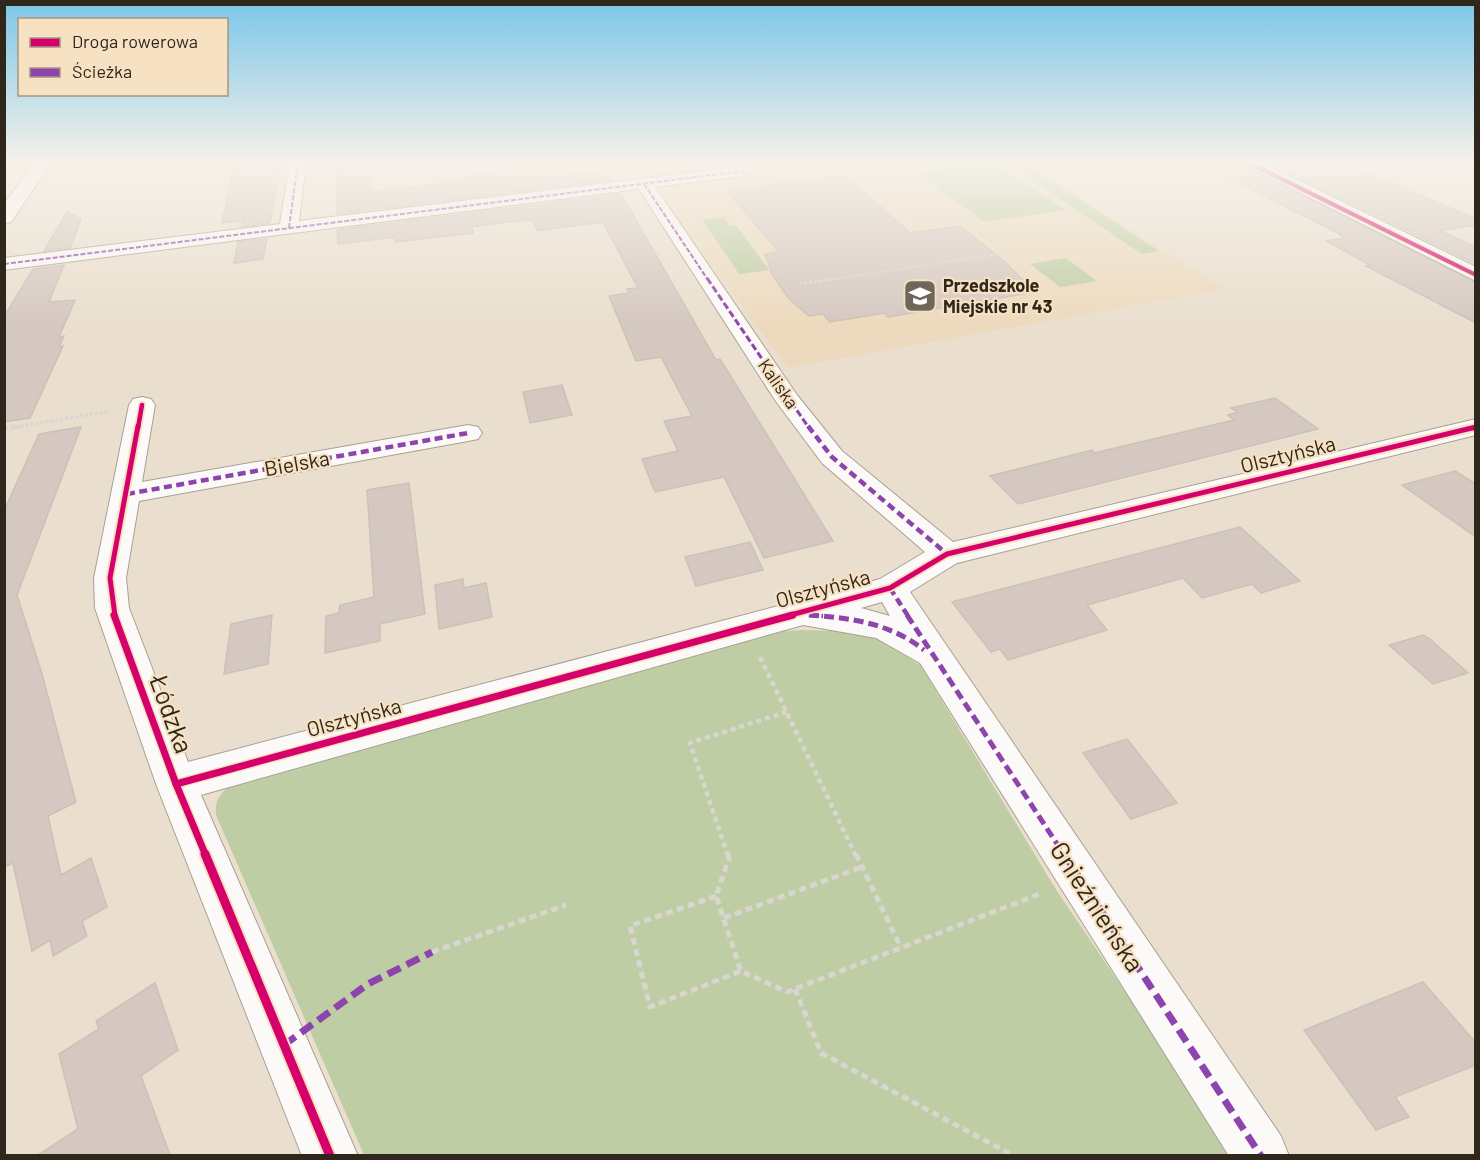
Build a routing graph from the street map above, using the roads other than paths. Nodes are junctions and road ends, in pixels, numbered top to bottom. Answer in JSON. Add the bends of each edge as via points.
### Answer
{"nodes":[{"id":1,"x":291,"y":216,"type":"edge"},
{"id":2,"x":385,"y":216,"type":"edge"},
{"id":3,"x":665,"y":216,"type":"edge"},
{"id":4,"x":1357,"y":216,"type":"edge"},
{"id":5,"x":289,"y":228,"type":"junction"},
{"id":6,"x":4,"y":264,"type":"edge"},
{"id":7,"x":1476,"y":275,"type":"edge"},
{"id":8,"x":142,"y":405,"type":"road end"},
{"id":9,"x":1476,"y":427,"type":"edge"},
{"id":10,"x":468,"y":433,"type":"dead end"},
{"id":11,"x":127,"y":494,"type":"junction"},
{"id":12,"x":947,"y":554,"type":"junction"},
{"id":13,"x":890,"y":588,"type":"junction"},
{"id":14,"x":797,"y":613,"type":"junction"},
{"id":15,"x":934,"y":660,"type":"junction"},
{"id":16,"x":176,"y":784,"type":"junction"},
{"id":17,"x":330,"y":1155,"type":"edge"},
{"id":18,"x":1261,"y":1155,"type":"edge"}],
"edges":[{"from":1,"to":5,"type":"street"},
{"from":2,"to":5,"type":"street"},
{"from":3,"to":12,"type":"street","name":"Kaliska","via":[[788,400],[832,458]]},
{"from":4,"to":7,"type":"street"},
{"from":5,"to":6,"type":"street"},
{"from":8,"to":11,"type":"street","name":"Łódzka"},
{"from":9,"to":12,"type":"street","name":"Olsztyńska"},
{"from":10,"to":11,"type":"street","name":"Bielska"},
{"from":11,"to":16,"type":"street","name":"Łódzka","via":[[110,578],[112,608]]},
{"from":12,"to":13,"type":"street","name":"Olsztyńska"},
{"from":13,"to":14,"type":"street","name":"Olsztyńska"},
{"from":13,"to":15,"type":"street","name":"Gnieźnieńska"},
{"from":14,"to":15,"type":"street","name":"Gnieźnieńska","via":[[841,618],[894,631],[922,647]]},
{"from":14,"to":16,"type":"street","name":"Olsztyńska"},
{"from":15,"to":18,"type":"street","name":"Gnieźnieńska"},
{"from":16,"to":17,"type":"street","name":"Łódzka"}]}
